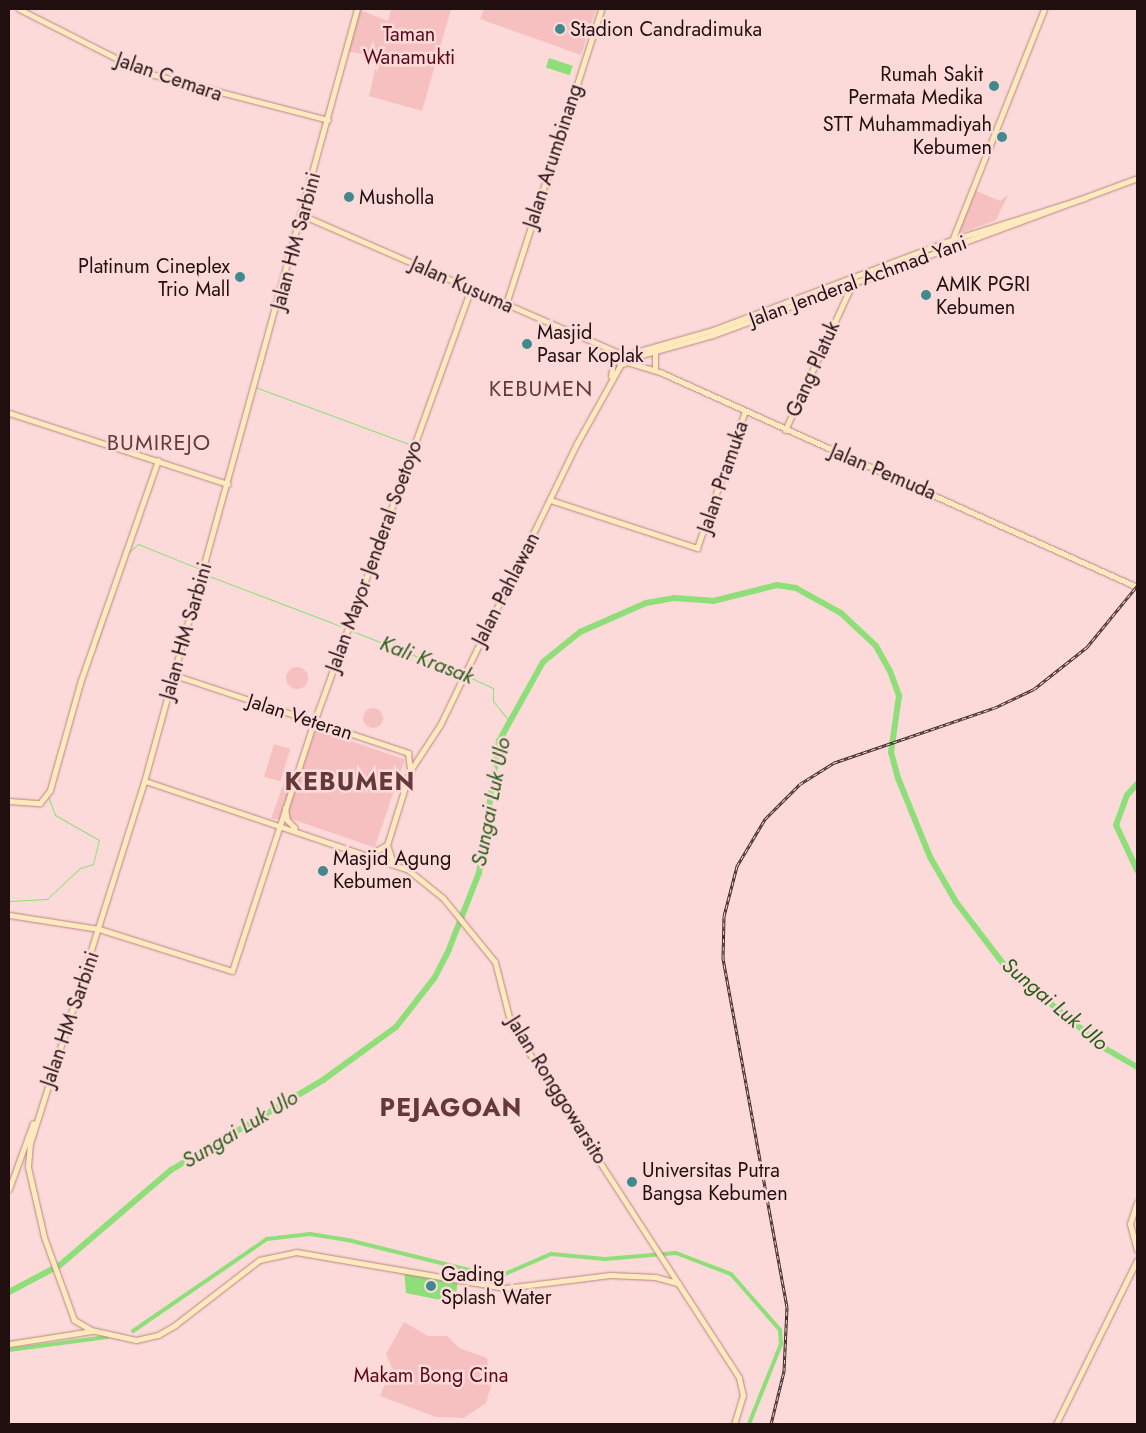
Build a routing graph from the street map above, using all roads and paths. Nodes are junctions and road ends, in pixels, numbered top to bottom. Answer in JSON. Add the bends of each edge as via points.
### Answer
{"nodes":[{"id":1,"x":19,"y":9,"type":"edge"},
{"id":2,"x":357,"y":9,"type":"edge"},
{"id":3,"x":601,"y":9,"type":"edge"},
{"id":4,"x":1044,"y":9,"type":"edge"},
{"id":5,"x":328,"y":120,"type":"junction"},
{"id":6,"x":1137,"y":178,"type":"edge"},
{"id":7,"x":304,"y":216,"type":"junction"},
{"id":8,"x":949,"y":243,"type":"junction"},
{"id":9,"x":853,"y":282,"type":"junction"},
{"id":10,"x":471,"y":289,"type":"junction"},
{"id":11,"x":506,"y":304,"type":"junction"},
{"id":12,"x":612,"y":350,"type":"junction"},
{"id":13,"x":655,"y":353,"type":"junction"},
{"id":14,"x":625,"y":359,"type":"junction"},
{"id":15,"x":655,"y":370,"type":"junction"},
{"id":16,"x":662,"y":373,"type":"junction"},
{"id":17,"x":610,"y":380,"type":"junction"},
{"id":18,"x":746,"y":411,"type":"junction"},
{"id":19,"x":9,"y":413,"type":"edge"},
{"id":20,"x":785,"y":430,"type":"junction"},
{"id":21,"x":158,"y":460,"type":"junction"},
{"id":22,"x":226,"y":483,"type":"junction"},
{"id":23,"x":550,"y":500,"type":"junction"},
{"id":24,"x":1137,"y":587,"type":"edge"},
{"id":25,"x":174,"y":676,"type":"junction"},
{"id":26,"x":314,"y":722,"type":"junction"},
{"id":27,"x":323,"y":725,"type":"junction"},
{"id":28,"x":310,"y":734,"type":"junction"},
{"id":29,"x":410,"y":771,"type":"junction"},
{"id":30,"x":144,"y":781,"type":"junction"},
{"id":31,"x":9,"y":801,"type":"edge"},
{"id":32,"x":285,"y":806,"type":"junction"},
{"id":33,"x":280,"y":822,"type":"junction"},
{"id":34,"x":286,"y":827,"type":"junction"},
{"id":35,"x":297,"y":830,"type":"junction"},
{"id":36,"x":277,"y":831,"type":"junction"},
{"id":37,"x":387,"y":845,"type":"junction"},
{"id":38,"x":369,"y":854,"type":"junction"},
{"id":39,"x":393,"y":864,"type":"junction"},
{"id":40,"x":9,"y":915,"type":"edge"},
{"id":41,"x":99,"y":929,"type":"junction"},
{"id":42,"x":38,"y":1117,"type":"junction"},
{"id":43,"x":9,"y":1189,"type":"edge"},
{"id":44,"x":1137,"y":1202,"type":"edge"},
{"id":45,"x":1137,"y":1250,"type":"edge"},
{"id":46,"x":1137,"y":1260,"type":"edge"},
{"id":47,"x":674,"y":1276,"type":"junction"},
{"id":48,"x":668,"y":1281,"type":"junction"},
{"id":49,"x":678,"y":1283,"type":"junction"},
{"id":50,"x":77,"y":1324,"type":"junction"},
{"id":51,"x":96,"y":1330,"type":"junction"},
{"id":52,"x":70,"y":1334,"type":"junction"},
{"id":53,"x":9,"y":1344,"type":"edge"},
{"id":54,"x":734,"y":1424,"type":"edge"},
{"id":55,"x":1056,"y":1424,"type":"edge"}],
"edges":[{"from":1,"to":5,"type":"main road","name":"Jalan Cemara","via":[[143,72]]},
{"from":2,"to":5,"type":"main road","name":"Jalan HM Sarbini"},
{"from":3,"to":11,"type":"main road","name":"Jalan Arumbinang"},
{"from":4,"to":8,"type":"main road"},
{"from":5,"to":7,"type":"main road","name":"Jalan HM Sarbini"},
{"from":6,"to":8,"type":"main road","name":"Jalan Jenderal Achmad Yani","via":[[1087,198]]},
{"from":7,"to":10,"type":"main road","name":"Jalan Kusuma"},
{"from":7,"to":22,"type":"main road","name":"Jalan HM Sarbini"},
{"from":8,"to":9,"type":"main road","name":"Jalan Jenderal Achmad Yani"},
{"from":8,"to":14,"type":"main road","name":"Jalan Jenderal Achmad Yani"},
{"from":9,"to":13,"type":"main road","name":"Jalan Jenderal Achmad Yani"},
{"from":9,"to":20,"type":"main road","name":"Gang Platuk"},
{"from":10,"to":11,"type":"main road","name":"Jalan Kusuma"},
{"from":10,"to":26,"type":"main road","name":"Jalan Mayor Jenderal Soetoyo"},
{"from":11,"to":12,"type":"main road","name":"Jalan Kusuma"},
{"from":12,"to":14,"type":"main road","name":"Jalan Kusuma"},
{"from":12,"to":17,"type":"main road"},
{"from":13,"to":14,"type":"main road","name":"Jalan Jenderal Achmad Yani"},
{"from":13,"to":15,"type":"main road"},
{"from":14,"to":15,"type":"main road"},
{"from":14,"to":16,"type":"main road","name":"Jalan Pemuda"},
{"from":14,"to":17,"type":"main road","name":"Jalan Pahlawan"},
{"from":15,"to":16,"type":"main road"},
{"from":16,"to":18,"type":"main road","name":"Jalan Pemuda"},
{"from":17,"to":23,"type":"main road","name":"Jalan Pahlawan"},
{"from":18,"to":20,"type":"main road","name":"Jalan Pemuda"},
{"from":18,"to":23,"type":"main road","name":"Jalan Pramuka","via":[[697,548],[684,548]]},
{"from":19,"to":21,"type":"main road"},
{"from":20,"to":24,"type":"main road","name":"Jalan Pemuda"},
{"from":21,"to":22,"type":"main road"},
{"from":21,"to":31,"type":"main road","via":[[81,680],[50,790],[40,803]]},
{"from":22,"to":25,"type":"main road","name":"Jalan HM Sarbini"},
{"from":23,"to":29,"type":"main road","name":"Jalan Pahlawan","via":[[440,725]]},
{"from":25,"to":26,"type":"main road","name":"Jalan Veteran"},
{"from":25,"to":30,"type":"main road","name":"Jalan HM Sarbini"},
{"from":26,"to":27,"type":"main road","name":"Jalan Veteran"},
{"from":26,"to":28,"type":"main road","name":"Jalan Mayor Jenderal Soetoyo"},
{"from":27,"to":28,"type":"main road"},
{"from":27,"to":29,"type":"main road","name":"Jalan Veteran","via":[[408,752]]},
{"from":28,"to":32,"type":"main road","name":"Jalan Mayor Jenderal Soetoyo"},
{"from":29,"to":37,"type":"main road","name":"Jalan Pahlawan"},
{"from":30,"to":33,"type":"main road","via":[[271,822]]},
{"from":30,"to":41,"type":"main road","name":"Jalan HM Sarbini"},
{"from":32,"to":33,"type":"main road","name":"Jalan Mayor Jenderal Soetoyo"},
{"from":32,"to":35,"type":"main road","via":[[287,820]]},
{"from":33,"to":34,"type":"main road"},
{"from":33,"to":36,"type":"main road","name":"Jalan Mayor Jenderal Soetoyo"},
{"from":34,"to":35,"type":"main road"},
{"from":34,"to":36,"type":"main road"},
{"from":35,"to":38,"type":"main road"},
{"from":36,"to":41,"type":"main road","name":"Jalan Mayor Jenderal Soetoyo","via":[[232,971]]},
{"from":37,"to":38,"type":"main road"},
{"from":37,"to":39,"type":"main road"},
{"from":38,"to":39,"type":"main road"},
{"from":39,"to":47,"type":"main road","name":"Jalan Ronggowarsito","via":[[421,878],[443,898],[498,968],[511,1025]]},
{"from":40,"to":41,"type":"main road"},
{"from":41,"to":42,"type":"main road","name":"Jalan HM Sarbini"},
{"from":42,"to":43,"type":"main road"},
{"from":42,"to":50,"type":"main road","name":"Jalan HM Sarbini","via":[[28,1167],[48,1250]]},
{"from":44,"to":45,"type":"main road","via":[[1130,1224]]},
{"from":46,"to":55,"type":"main road"},
{"from":47,"to":48,"type":"main road"},
{"from":47,"to":49,"type":"main road","name":"Jalan Ronggowarsito"},
{"from":48,"to":49,"type":"main road"},
{"from":48,"to":51,"type":"main road","via":[[610,1275],[505,1288],[296,1252],[259,1260],[158,1336],[136,1340]]},
{"from":49,"to":54,"type":"main road","name":"Jalan Ronggowarsito","via":[[739,1378],[743,1395]]},
{"from":50,"to":51,"type":"main road"},
{"from":50,"to":52,"type":"main road"},
{"from":51,"to":52,"type":"main road"},
{"from":52,"to":53,"type":"main road"}]}
